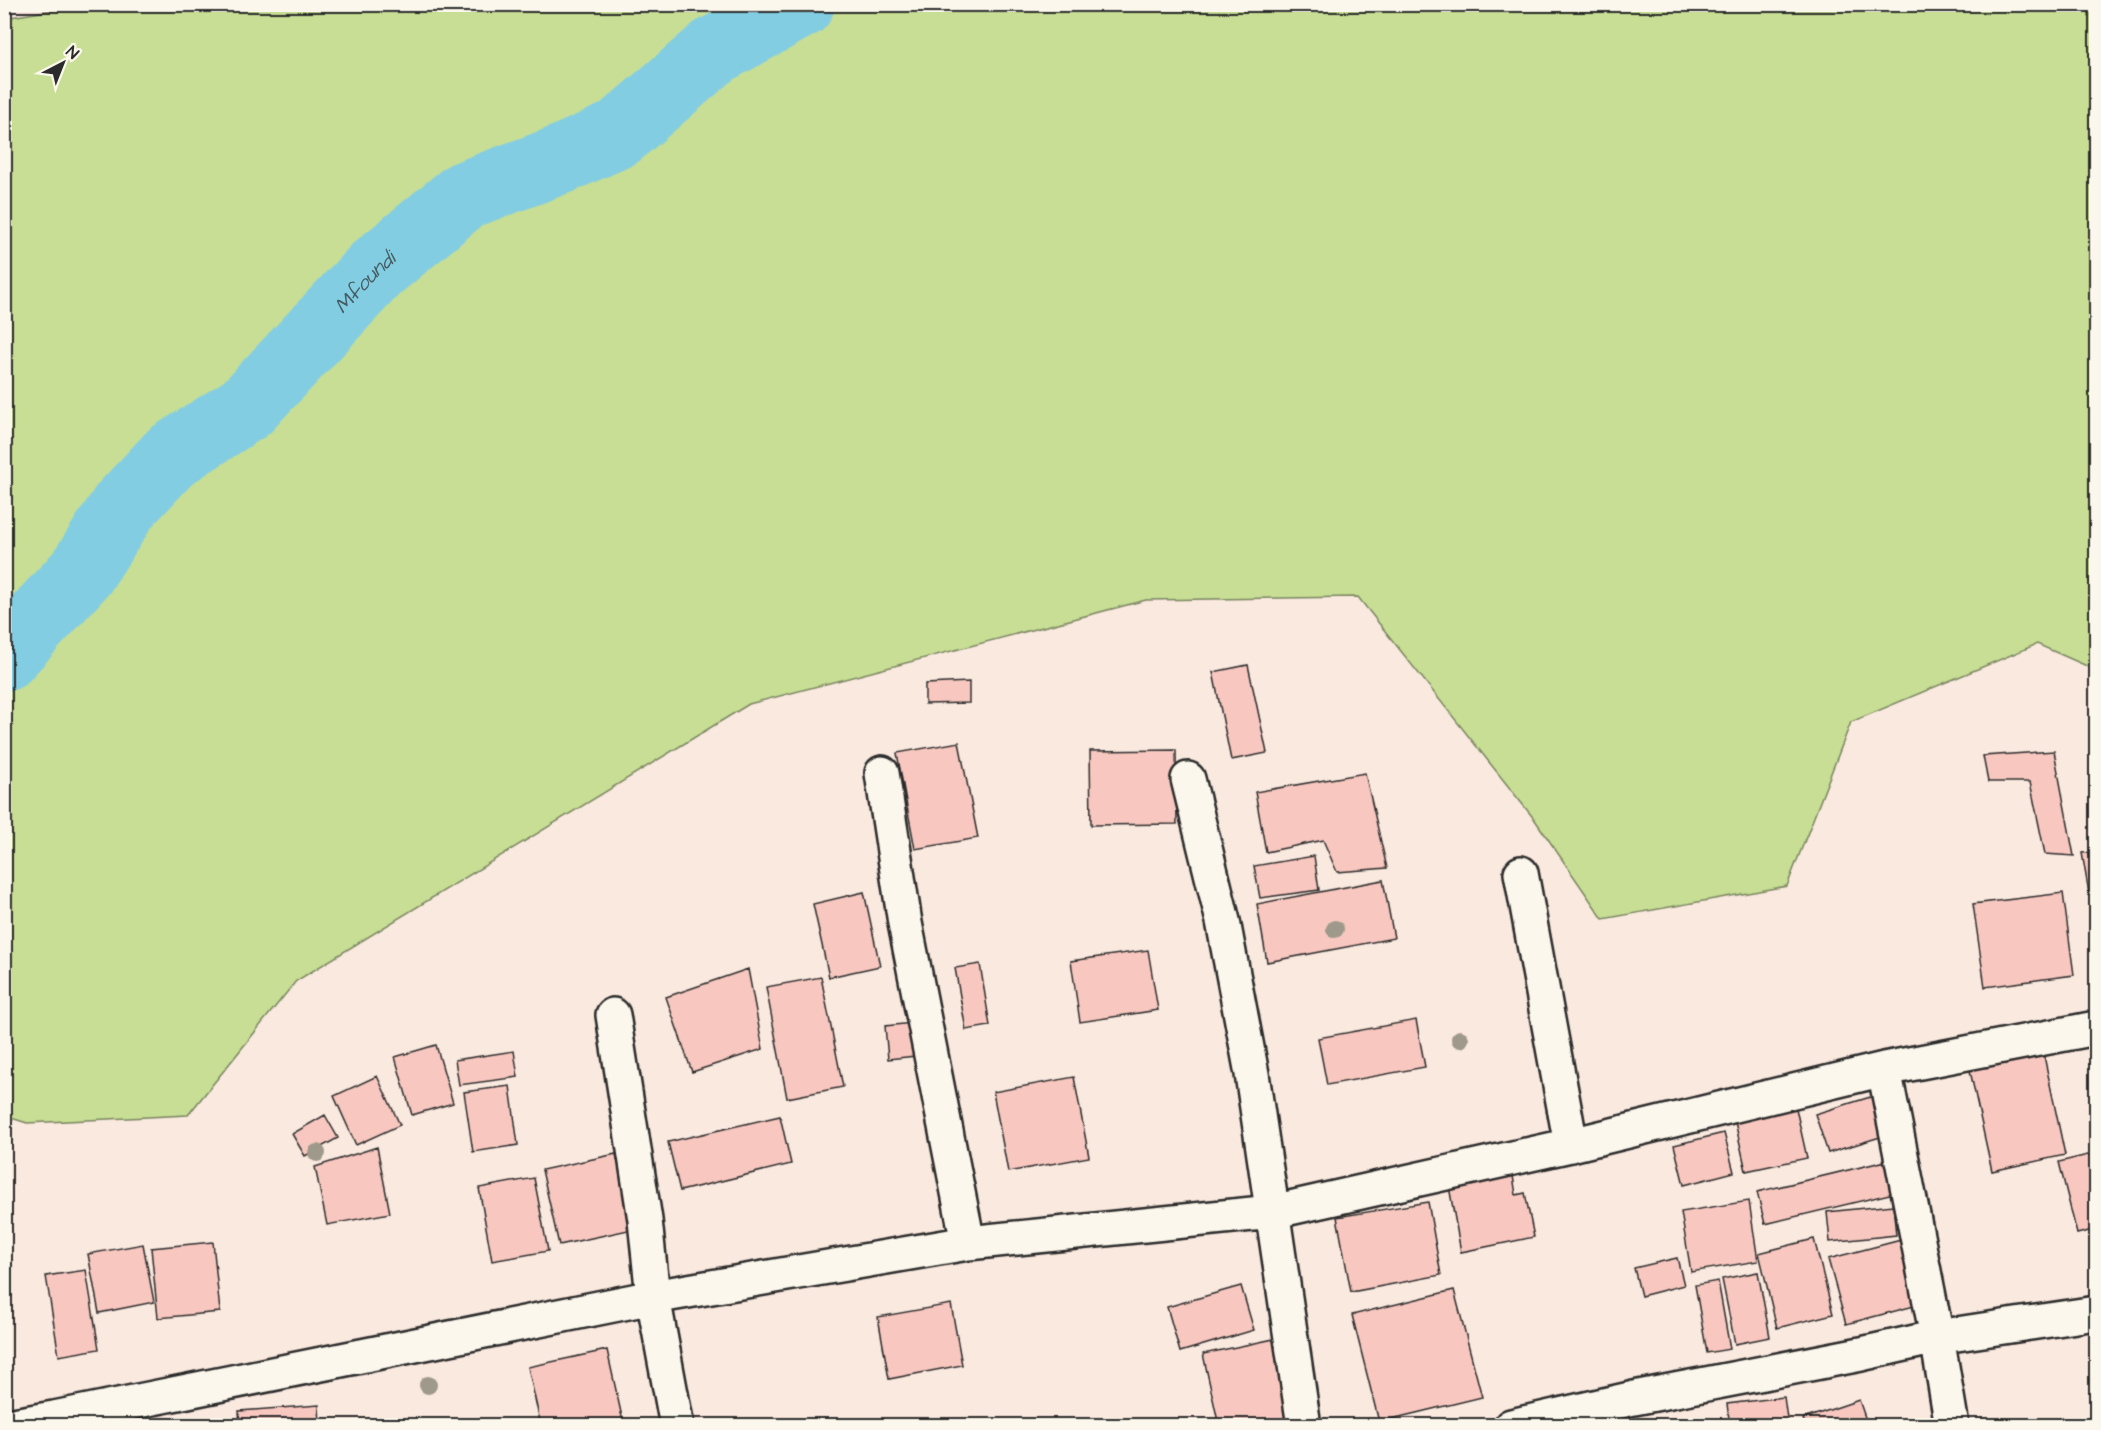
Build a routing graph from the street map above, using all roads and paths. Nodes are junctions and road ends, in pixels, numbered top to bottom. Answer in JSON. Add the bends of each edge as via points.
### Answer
{"nodes":[{"id":1,"x":882,"y":773,"type":"dead end"},
{"id":2,"x":1188,"y":779,"type":"dead end"},
{"id":3,"x":1521,"y":873,"type":"dead end"},
{"id":4,"x":613,"y":1015,"type":"dead end"},
{"id":5,"x":2097,"y":1028,"type":"edge"},
{"id":6,"x":1884,"y":1070,"type":"junction"},
{"id":7,"x":1571,"y":1145,"type":"junction"},
{"id":8,"x":1272,"y":1212,"type":"junction"},
{"id":9,"x":968,"y":1243,"type":"junction"},
{"id":10,"x":653,"y":1298,"type":"junction"},
{"id":11,"x":2097,"y":1313,"type":"edge"},
{"id":12,"x":1937,"y":1336,"type":"junction"},
{"id":13,"x":55,"y":1422,"type":"edge"},
{"id":14,"x":7,"y":1425,"type":"edge"},
{"id":15,"x":677,"y":1425,"type":"edge"},
{"id":16,"x":1304,"y":1425,"type":"edge"},
{"id":17,"x":1511,"y":1425,"type":"edge"},
{"id":18,"x":1952,"y":1425,"type":"edge"}],
"edges":[{"from":1,"to":9,"type":"street","via":[[905,923]]},
{"from":2,"to":8,"type":"street","via":[[1225,932],[1252,1074]]},
{"from":3,"to":7,"type":"street"},
{"from":4,"to":10,"type":"street"},
{"from":5,"to":6,"type":"street"},
{"from":6,"to":7,"type":"street"},
{"from":6,"to":12,"type":"street"},
{"from":7,"to":8,"type":"street"},
{"from":8,"to":9,"type":"street"},
{"from":8,"to":16,"type":"street"},
{"from":9,"to":10,"type":"street"},
{"from":10,"to":13,"type":"street"},
{"from":10,"to":15,"type":"street"},
{"from":11,"to":12,"type":"street"},
{"from":12,"to":17,"type":"street"},
{"from":12,"to":18,"type":"street"},
{"from":13,"to":14,"type":"street"}]}
